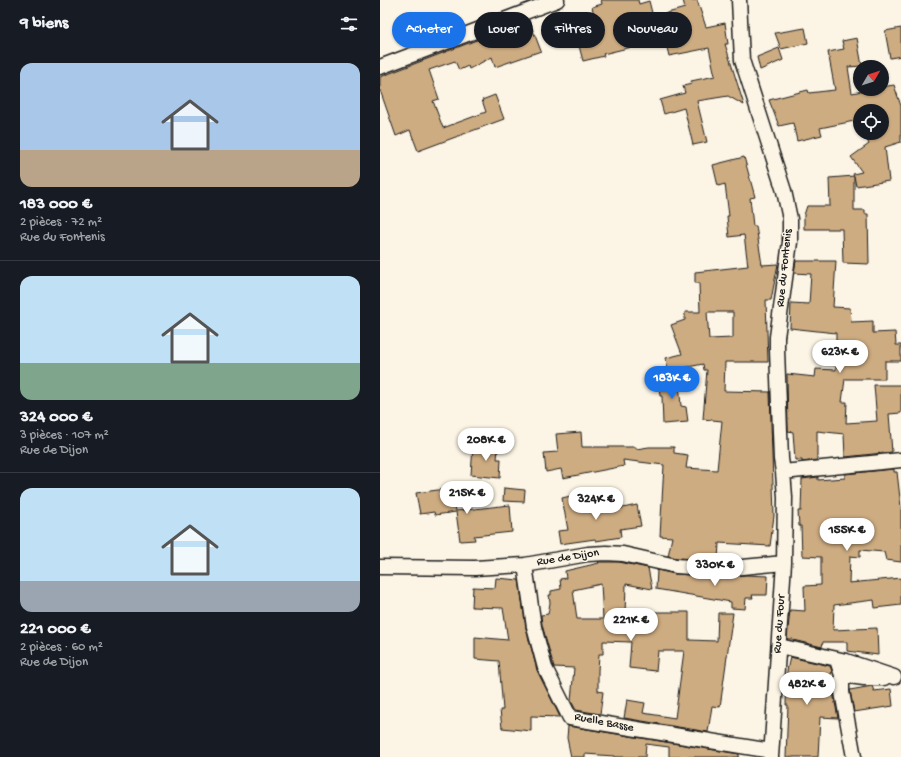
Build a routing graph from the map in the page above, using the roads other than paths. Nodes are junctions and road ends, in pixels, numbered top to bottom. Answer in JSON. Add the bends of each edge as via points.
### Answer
{"nodes":[{"id":1,"x":557,"y":0,"type":"edge"},
{"id":2,"x":739,"y":0,"type":"edge"},
{"id":3,"x":380,"y":67,"type":"edge"},
{"id":4,"x":901,"y":460,"type":"edge"},
{"id":5,"x":783,"y":472,"type":"junction"},
{"id":6,"x":784,"y":563,"type":"junction"},
{"id":7,"x":525,"y":565,"type":"junction"},
{"id":8,"x":380,"y":567,"type":"edge"},
{"id":9,"x":779,"y":646,"type":"junction"},
{"id":10,"x":837,"y":660,"type":"junction"},
{"id":11,"x":842,"y":675,"type":"junction"},
{"id":12,"x":897,"y":677,"type":"edge"},
{"id":13,"x":771,"y":754,"type":"edge"},
{"id":14,"x":854,"y":757,"type":"edge"}],
"edges":[{"from":1,"to":3,"type":"street"},
{"from":2,"to":5,"type":"street","name":"Rue du Fontenis","via":[[742,60],[784,191],[790,219],[790,242],[777,337]]},
{"from":4,"to":5,"type":"street"},
{"from":5,"to":6,"type":"street"},
{"from":6,"to":7,"type":"street","name":"Rue de Dijon","via":[[721,569],[676,566],[606,552]]},
{"from":6,"to":9,"type":"street","name":"Rue du Four"},
{"from":7,"to":8,"type":"street","name":"Rue de Dijon","via":[[476,568]]},
{"from":7,"to":13,"type":"street","name":"Ruelle Basse","via":[[534,627],[545,668],[570,718]]},
{"from":9,"to":10,"type":"street"},
{"from":9,"to":13,"type":"street","name":"Rue du Four"},
{"from":10,"to":11,"type":"street"},
{"from":10,"to":12,"type":"street"},
{"from":11,"to":12,"type":"street","via":[[864,678]]},
{"from":11,"to":14,"type":"street","via":[[842,692]]}]}
